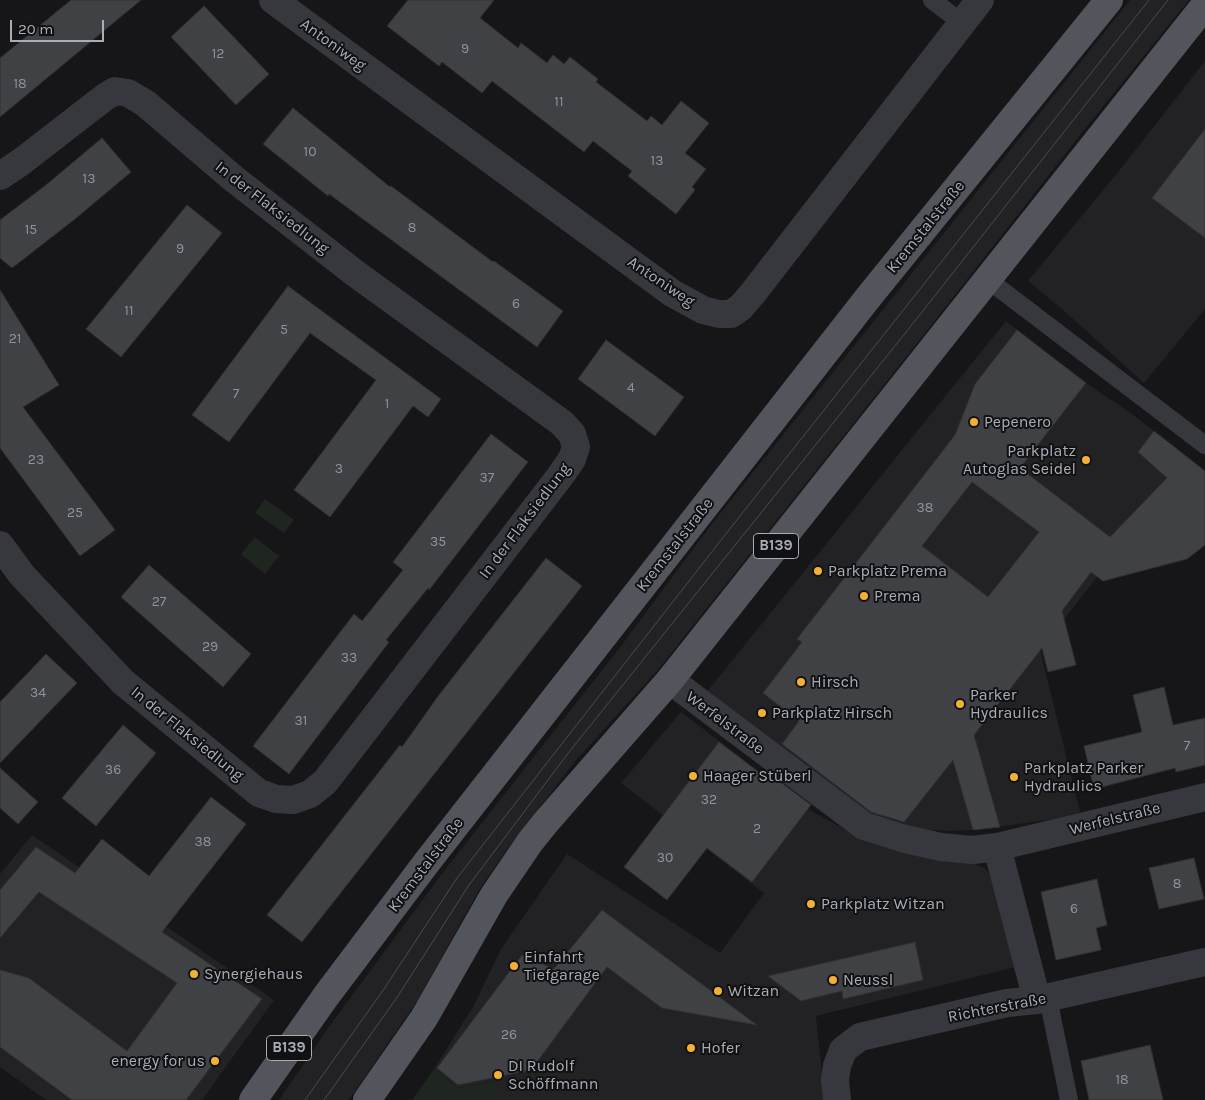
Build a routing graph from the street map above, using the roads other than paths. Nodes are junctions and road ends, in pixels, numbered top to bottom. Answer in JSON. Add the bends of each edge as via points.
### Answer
{"nodes":[{"id":1,"x":932,"y":0,"type":"edge"},
{"id":2,"x":980,"y":0,"type":"edge"},
{"id":3,"x":1109,"y":0,"type":"edge"},
{"id":4,"x":287,"y":4,"type":"edge"},
{"id":5,"x":1205,"y":5,"type":"edge"},
{"id":6,"x":962,"y":23,"type":"junction"},
{"id":7,"x":0,"y":176,"type":"edge"},
{"id":8,"x":986,"y":280,"type":"junction"},
{"id":9,"x":1205,"y":445,"type":"edge"},
{"id":10,"x":0,"y":546,"type":"edge"},
{"id":11,"x":670,"y":680,"type":"junction"},
{"id":12,"x":1205,"y":797,"type":"edge"},
{"id":13,"x":997,"y":847,"type":"junction"},
{"id":14,"x":1205,"y":962,"type":"edge"},
{"id":15,"x":1043,"y":999,"type":"junction"},
{"id":16,"x":253,"y":1100,"type":"edge"},
{"id":17,"x":367,"y":1100,"type":"edge"},
{"id":18,"x":837,"y":1100,"type":"edge"},
{"id":19,"x":1069,"y":1100,"type":"edge"}],
"edges":[{"from":1,"to":6,"type":"lane"},
{"from":2,"to":6,"type":"street","name":"Antoniweg"},
{"from":3,"to":16,"type":"main road","name":"Kremstalstraße","number":"B139","via":[[867,299],[427,862]]},
{"from":4,"to":6,"type":"street","name":"Antoniweg","via":[[672,293],[703,310],[719,314],[731,314],[742,307]]},
{"from":5,"to":8,"type":"main road","number":"B139"},
{"from":7,"to":10,"type":"street","name":"In der Flaksiedlung","via":[[104,96],[115,91],[128,93],[146,104],[234,179],[356,274],[562,422],[572,434],[576,447],[561,475],[325,782],[310,794],[293,800],[259,793],[123,682],[21,574]]},
{"from":8,"to":9,"type":"lane"},
{"from":8,"to":11,"type":"main road","number":"B139"},
{"from":11,"to":13,"type":"street","name":"Werfelstraße","via":[[864,826],[941,847],[973,850]]},
{"from":11,"to":17,"type":"main road","number":"B139","via":[[530,842],[494,895],[424,1018]]},
{"from":12,"to":13,"type":"street","name":"Werfelstraße"},
{"from":13,"to":15,"type":"street"},
{"from":14,"to":15,"type":"street","name":"Richterstraße"},
{"from":15,"to":18,"type":"street","name":"Richterstraße","via":[[1007,1003],[860,1037],[843,1050],[840,1058],[835,1080]]},
{"from":15,"to":19,"type":"lane"}]}
